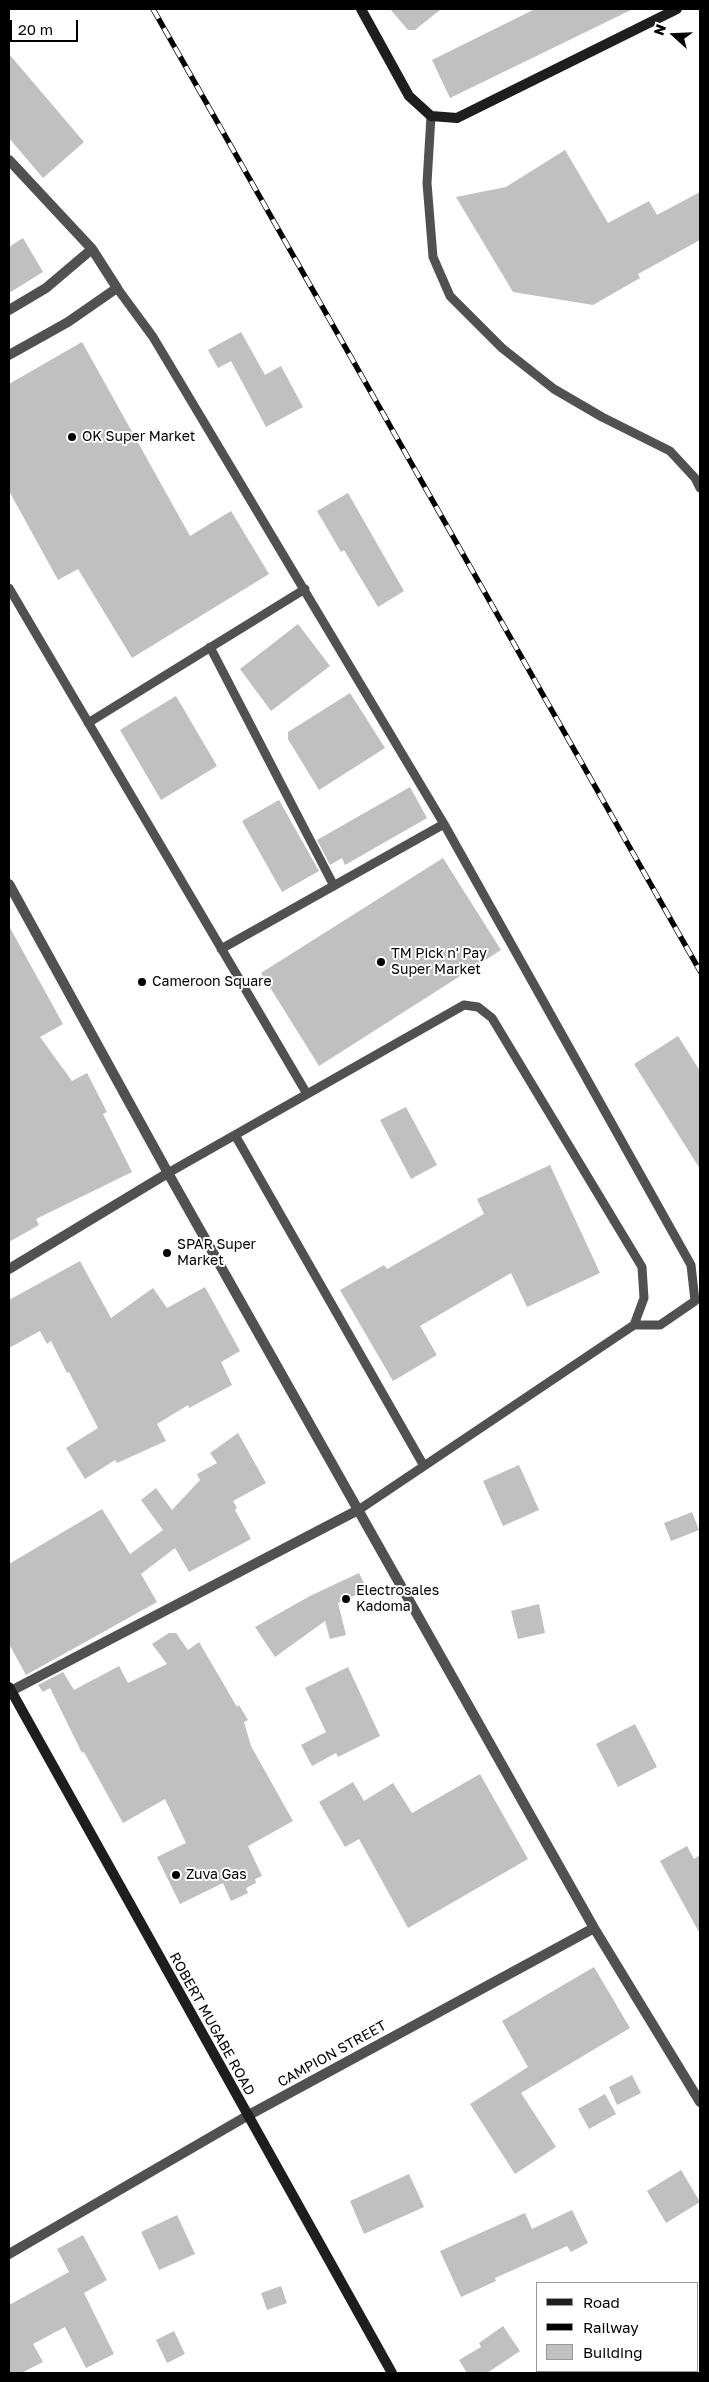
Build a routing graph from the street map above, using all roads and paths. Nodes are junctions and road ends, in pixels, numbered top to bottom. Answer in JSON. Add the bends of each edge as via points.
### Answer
{"nodes":[{"id":1,"x":361,"y":9,"type":"edge"},
{"id":2,"x":677,"y":9,"type":"edge"},
{"id":3,"x":431,"y":116,"type":"junction"},
{"id":4,"x":9,"y":160,"type":"edge"},
{"id":5,"x":92,"y":249,"type":"junction"},
{"id":6,"x":117,"y":288,"type":"junction"},
{"id":7,"x":9,"y":310,"type":"edge"},
{"id":8,"x":9,"y":355,"type":"edge"},
{"id":9,"x":700,"y":488,"type":"edge"},
{"id":10,"x":9,"y":588,"type":"edge"},
{"id":11,"x":305,"y":589,"type":"junction"},
{"id":12,"x":210,"y":647,"type":"junction"},
{"id":13,"x":88,"y":722,"type":"junction"},
{"id":14,"x":444,"y":824,"type":"junction"},
{"id":15,"x":9,"y":884,"type":"edge"},
{"id":16,"x":334,"y":886,"type":"junction"},
{"id":17,"x":221,"y":950,"type":"junction"},
{"id":18,"x":307,"y":1094,"type":"junction"},
{"id":19,"x":235,"y":1135,"type":"junction"},
{"id":20,"x":168,"y":1173,"type":"junction"},
{"id":21,"x":700,"y":1260,"type":"edge"},
{"id":22,"x":691,"y":1265,"type":"junction"},
{"id":23,"x":9,"y":1269,"type":"edge"},
{"id":24,"x":634,"y":1325,"type":"junction"},
{"id":25,"x":424,"y":1466,"type":"junction"},
{"id":26,"x":360,"y":1509,"type":"junction"},
{"id":27,"x":10,"y":1690,"type":"edge"},
{"id":28,"x":594,"y":1928,"type":"junction"},
{"id":29,"x":700,"y":2102,"type":"edge"},
{"id":30,"x":247,"y":2116,"type":"junction"},
{"id":31,"x":9,"y":2254,"type":"edge"},
{"id":32,"x":392,"y":2373,"type":"edge"}],
"edges":[{"from":1,"to":3,"type":"street","via":[[408,96]]},
{"from":2,"to":3,"type":"street","via":[[456,118]]},
{"from":3,"to":9,"type":"lane","via":[[427,183],[433,257],[450,296],[502,348],[554,389],[670,451]]},
{"from":4,"to":5,"type":"street"},
{"from":5,"to":6,"type":"street"},
{"from":5,"to":7,"type":"street","via":[[46,288]]},
{"from":6,"to":8,"type":"street","via":[[68,322]]},
{"from":6,"to":11,"type":"lane","via":[[153,337]]},
{"from":10,"to":13,"type":"lane"},
{"from":11,"to":12,"type":"lane"},
{"from":11,"to":14,"type":"lane"},
{"from":12,"to":13,"type":"lane"},
{"from":12,"to":16,"type":"lane"},
{"from":13,"to":17,"type":"lane"},
{"from":14,"to":16,"type":"lane"},
{"from":14,"to":22,"type":"lane"},
{"from":15,"to":20,"type":"street"},
{"from":16,"to":17,"type":"lane"},
{"from":17,"to":18,"type":"lane"},
{"from":18,"to":19,"type":"lane"},
{"from":18,"to":24,"type":"lane","via":[[464,1005],[478,1007],[492,1018],[642,1267],[644,1298]]},
{"from":19,"to":20,"type":"lane"},
{"from":19,"to":25,"type":"lane"},
{"from":20,"to":23,"type":"street"},
{"from":20,"to":26,"type":"street"},
{"from":21,"to":22,"type":"lane"},
{"from":22,"to":24,"type":"lane","via":[[695,1301],[660,1326]]},
{"from":24,"to":25,"type":"lane"},
{"from":25,"to":26,"type":"lane"},
{"from":26,"to":27,"type":"street"},
{"from":26,"to":28,"type":"street"},
{"from":27,"to":30,"type":"street","name":"ROBERT MUGABE ROAD"},
{"from":28,"to":29,"type":"street"},
{"from":28,"to":30,"type":"street","name":"CAMPION STREET"},
{"from":30,"to":31,"type":"street","name":"CAMPION STREET"},
{"from":30,"to":32,"type":"street","name":"ROBERT MUGABE ROAD"}]}
